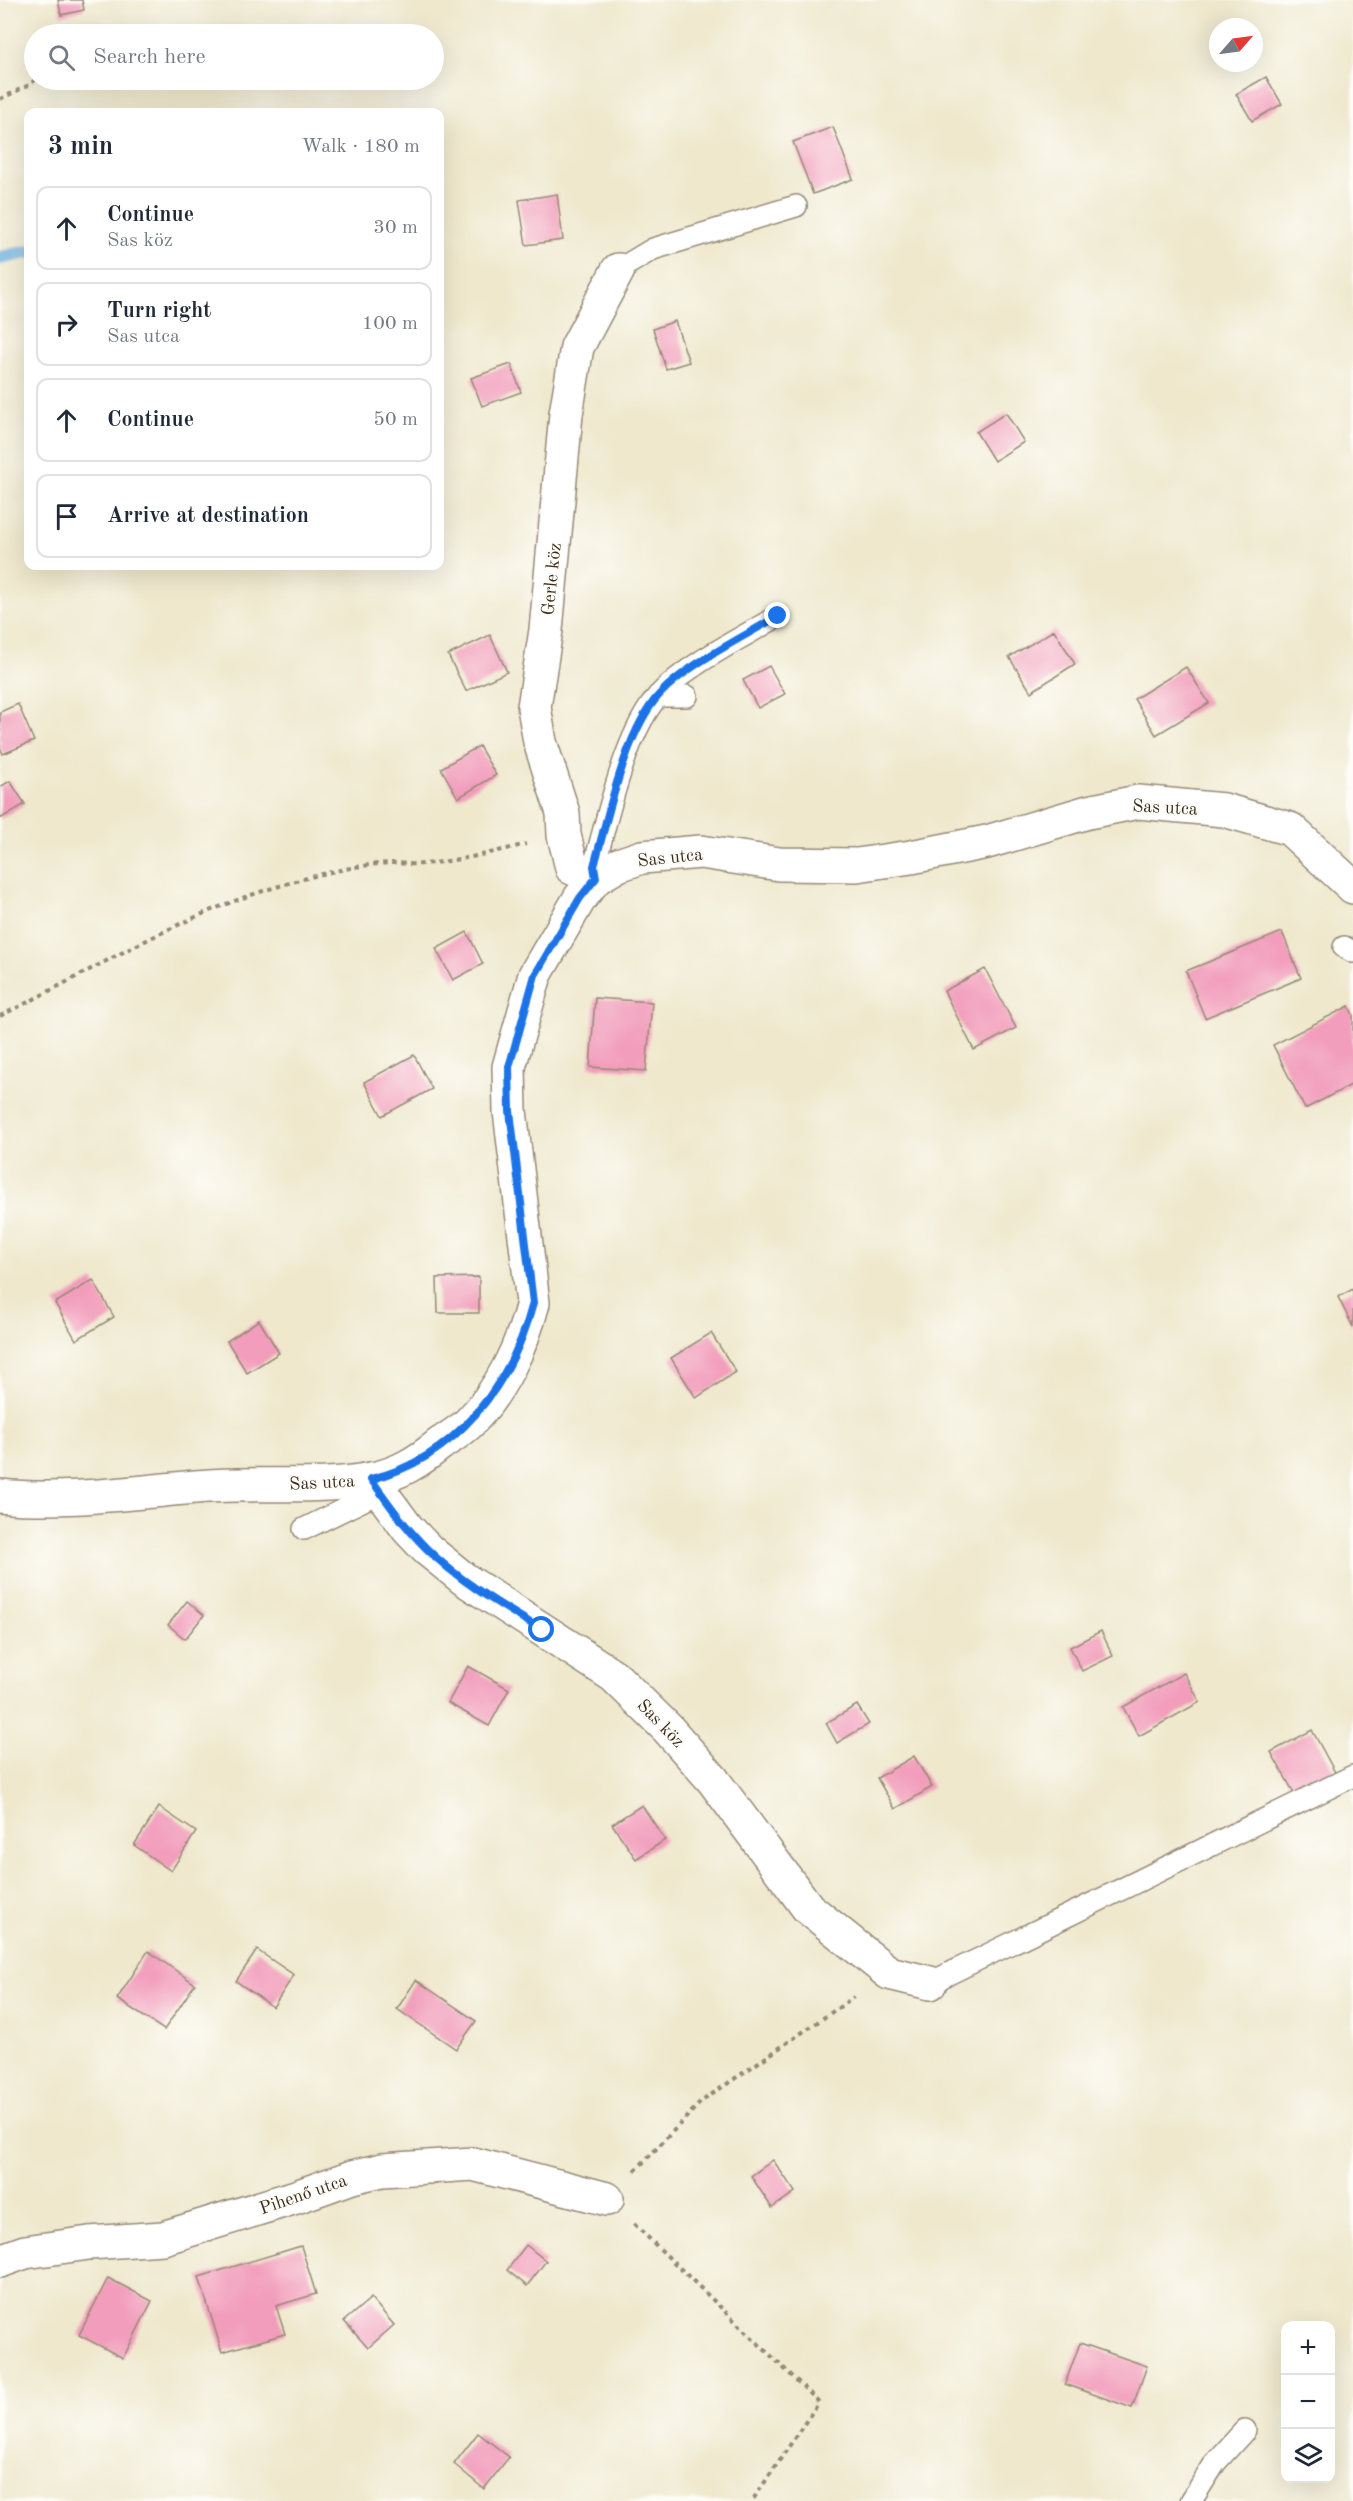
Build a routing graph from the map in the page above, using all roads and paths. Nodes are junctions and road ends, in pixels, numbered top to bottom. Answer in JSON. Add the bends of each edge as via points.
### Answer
{"nodes":[{"id":1,"x":24,"y":86,"type":"edge"},
{"id":2,"x":0,"y":99,"type":"edge"},
{"id":3,"x":796,"y":206,"type":"dead end"},
{"id":4,"x":618,"y":270,"type":"joint"},
{"id":5,"x":778,"y":616,"type":"dead end"},
{"id":6,"x":658,"y":696,"type":"junction"},
{"id":7,"x":687,"y":696,"type":"dead end"},
{"id":8,"x":564,"y":835,"type":"junction"},
{"id":9,"x":596,"y":878,"type":"junction"},
{"id":10,"x":1353,"y":887,"type":"edge"},
{"id":11,"x":0,"y":1016,"type":"edge"},
{"id":12,"x":375,"y":1485,"type":"junction"},
{"id":13,"x":0,"y":1496,"type":"edge"},
{"id":14,"x":304,"y":1529,"type":"dead end"},
{"id":15,"x":1353,"y":1776,"type":"edge"},
{"id":16,"x":889,"y":1973,"type":"junction"},
{"id":17,"x":930,"y":1983,"type":"joint"},
{"id":18,"x":607,"y":2199,"type":"junction"},
{"id":19,"x":0,"y":2261,"type":"edge"},
{"id":20,"x":1245,"y":2430,"type":"dead end"},
{"id":21,"x":752,"y":2501,"type":"edge"},
{"id":22,"x":1191,"y":2501,"type":"edge"}],
"edges":[{"from":1,"to":2,"type":"path"},
{"from":3,"to":4,"type":"lane","via":[[653,249]]},
{"from":4,"to":8,"type":"street","name":"Gerle köz","via":[[577,347],[534,707],[540,742],[557,787]]},
{"from":5,"to":6,"type":"lane","via":[[678,678]]},
{"from":6,"to":7,"type":"lane"},
{"from":6,"to":9,"type":"lane","via":[[629,745],[594,866]]},
{"from":8,"to":9,"type":"street","name":"Gerle köz","via":[[572,868]]},
{"from":8,"to":11,"type":"path","via":[[472,857],[421,865],[390,863],[276,887],[164,931]]},
{"from":9,"to":10,"type":"street","name":"Sas utca","via":[[642,857],[701,852],[779,864],[858,865],[987,842],[1137,802],[1224,810],[1290,829]]},
{"from":9,"to":12,"type":"street","name":"Sas utca","via":[[535,975],[509,1067],[510,1111],[533,1303],[526,1328],[508,1370],[469,1423],[422,1459]]},
{"from":12,"to":13,"type":"street","name":"Sas utca","via":[[211,1486],[111,1497]]},
{"from":12,"to":14,"type":"lane"},
{"from":12,"to":16,"type":"street","name":"Sas köz","via":[[421,1543],[464,1579],[614,1676],[713,1780],[808,1908]]},
{"from":15,"to":17,"type":"lane"},
{"from":16,"to":17,"type":"street","name":"Sas köz"},
{"from":16,"to":18,"type":"path","via":[[702,2101]]},
{"from":18,"to":19,"type":"street","name":"Pihenő utca","via":[[474,2164],[382,2170],[162,2238],[89,2243],[26,2252]]},
{"from":18,"to":21,"type":"path","via":[[819,2402]]},
{"from":20,"to":22,"type":"lane","via":[[1215,2463]]}]}
